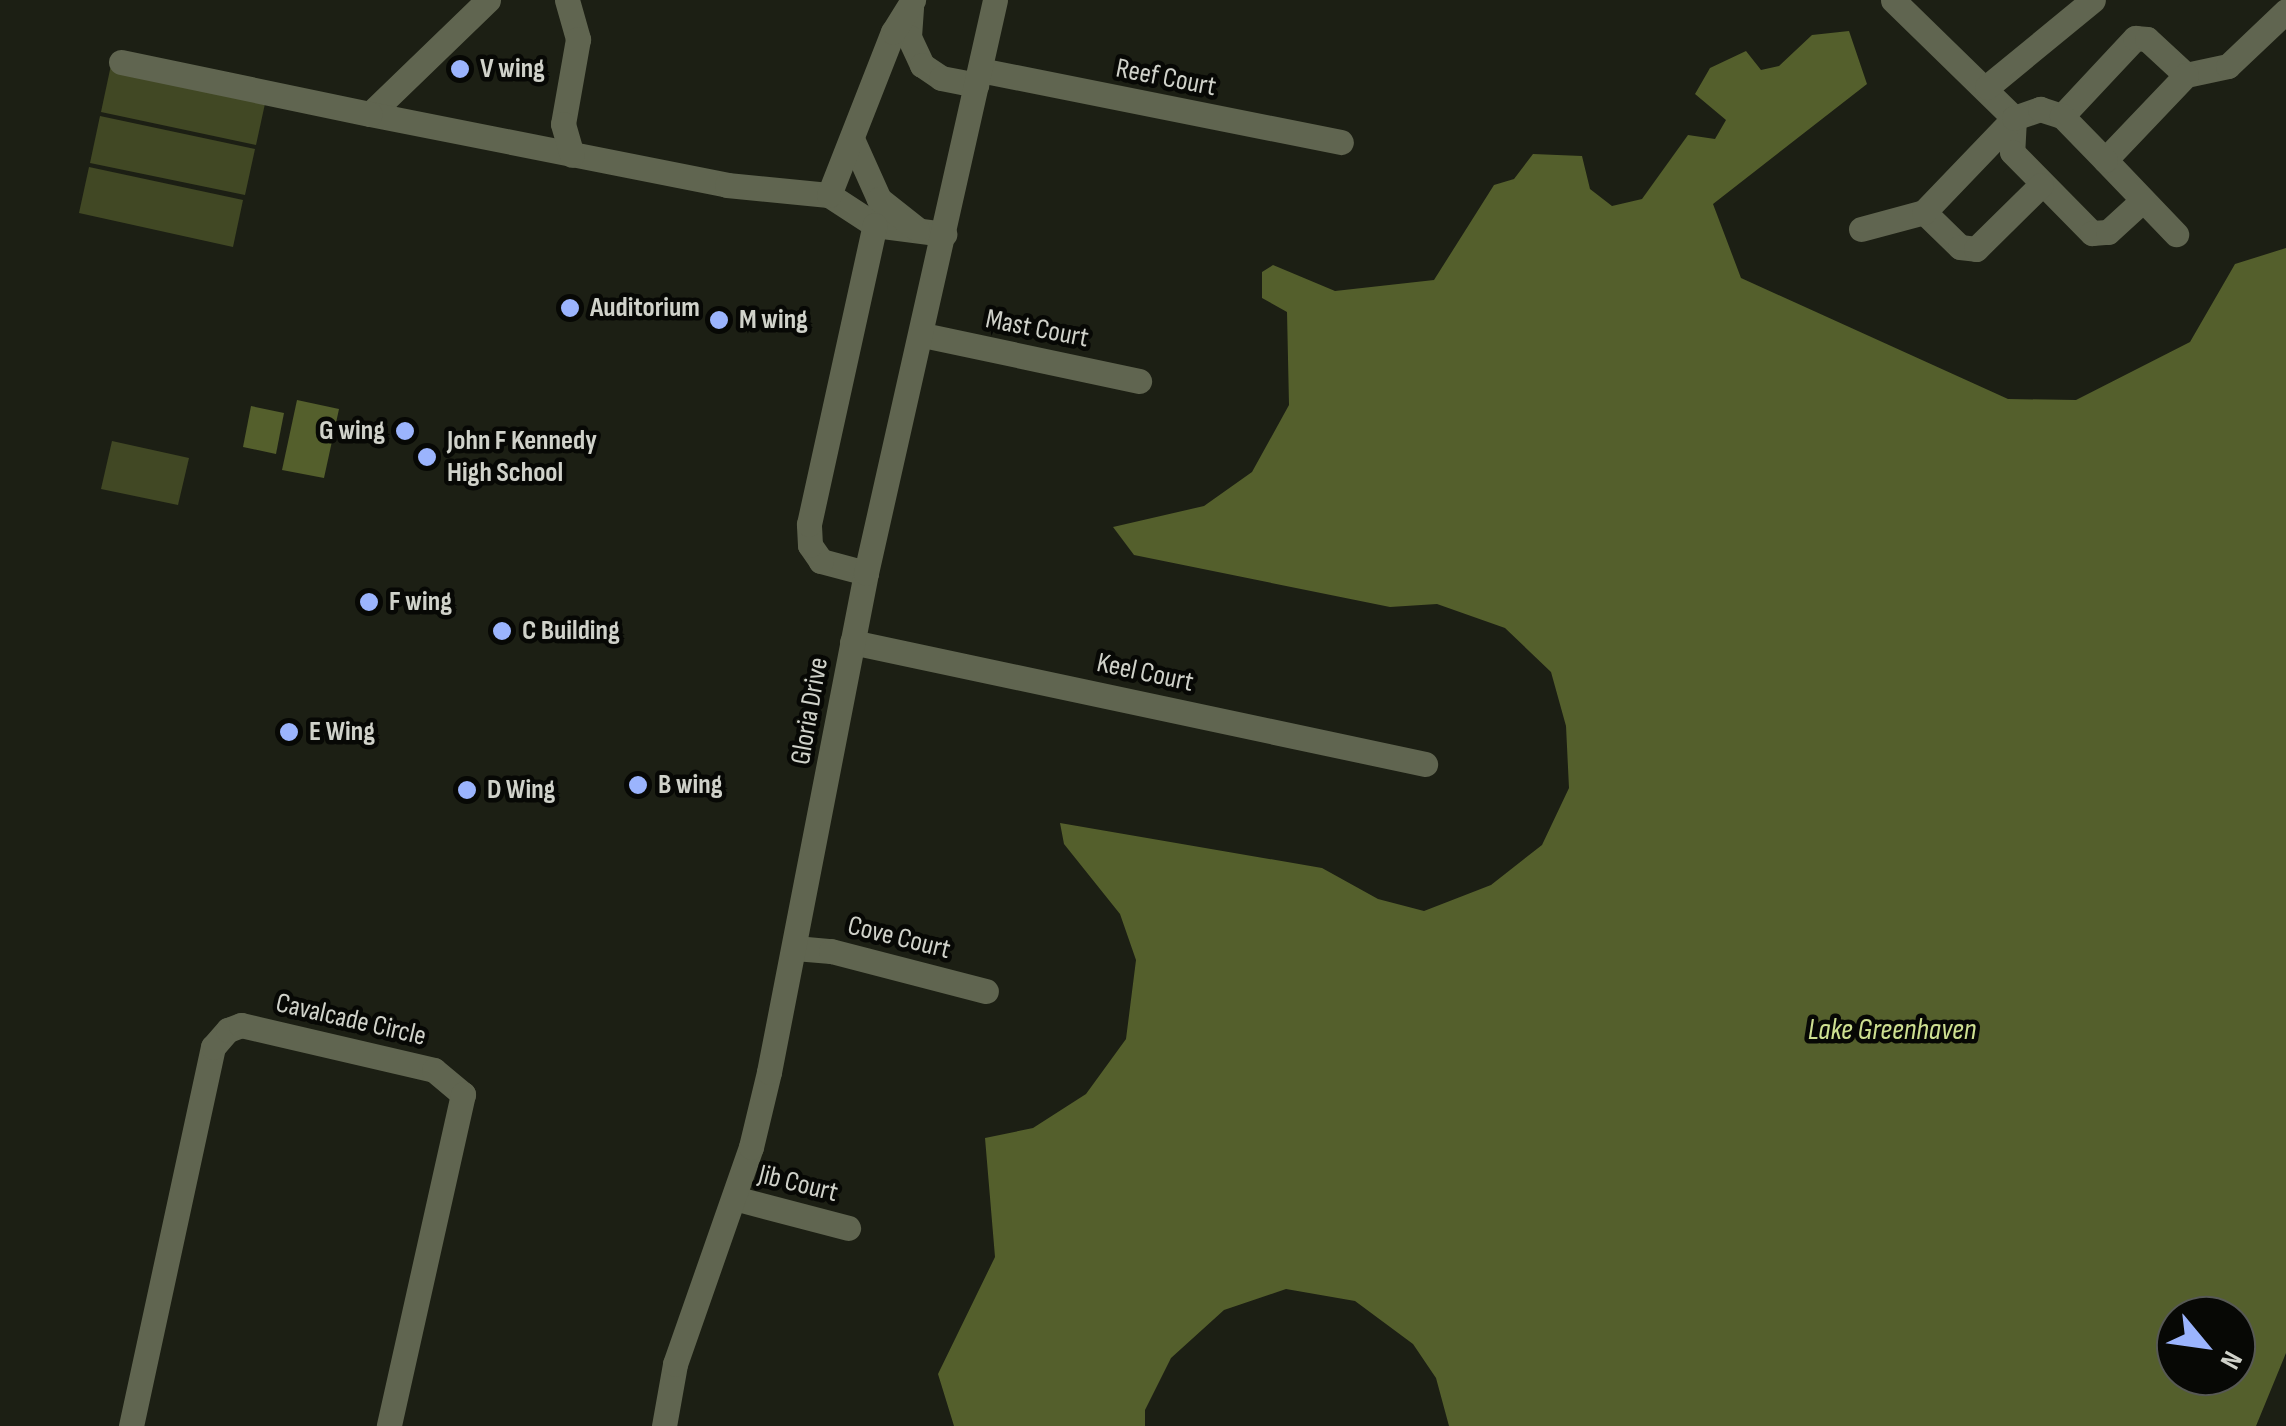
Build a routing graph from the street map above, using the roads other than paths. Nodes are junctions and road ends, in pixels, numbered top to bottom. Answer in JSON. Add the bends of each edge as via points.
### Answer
{"nodes":[{"id":1,"x":488,"y":0,"type":"edge"},
{"id":2,"x":567,"y":0,"type":"edge"},
{"id":3,"x":994,"y":0,"type":"edge"},
{"id":4,"x":1893,"y":0,"type":"edge"},
{"id":5,"x":2094,"y":0,"type":"edge"},
{"id":6,"x":912,"y":4,"type":"edge"},
{"id":7,"x":2286,"y":10,"type":"edge"},
{"id":8,"x":121,"y":62,"type":"dead end"},
{"id":9,"x":2186,"y":75,"type":"junction"},
{"id":10,"x":978,"y":78,"type":"junction"},
{"id":11,"x":1987,"y":87,"type":"junction"},
{"id":12,"x":370,"y":114,"type":"junction"},
{"id":13,"x":2062,"y":116,"type":"junction"},
{"id":14,"x":2014,"y":118,"type":"junction"},
{"id":15,"x":853,"y":141,"type":"junction"},
{"id":16,"x":1340,"y":142,"type":"dead end"},
{"id":17,"x":572,"y":154,"type":"junction"},
{"id":18,"x":2105,"y":160,"type":"junction"},
{"id":19,"x":2040,"y":185,"type":"junction"},
{"id":20,"x":829,"y":196,"type":"junction"},
{"id":21,"x":2144,"y":200,"type":"junction"},
{"id":22,"x":1924,"y":212,"type":"junction"},
{"id":23,"x":875,"y":225,"type":"junction"},
{"id":24,"x":917,"y":229,"type":"junction"},
{"id":25,"x":1861,"y":229,"type":"dead end"},
{"id":26,"x":944,"y":234,"type":"junction"},
{"id":27,"x":2176,"y":234,"type":"dead end"},
{"id":28,"x":923,"y":335,"type":"junction"},
{"id":29,"x":1139,"y":381,"type":"dead end"},
{"id":30,"x":866,"y":573,"type":"junction"},
{"id":31,"x":852,"y":642,"type":"junction"},
{"id":32,"x":1424,"y":764,"type":"dead end"},
{"id":33,"x":795,"y":948,"type":"junction"},
{"id":34,"x":986,"y":991,"type":"dead end"},
{"id":35,"x":734,"y":1198,"type":"junction"},
{"id":36,"x":848,"y":1228,"type":"dead end"},
{"id":37,"x":131,"y":1426,"type":"edge"},
{"id":38,"x":389,"y":1426,"type":"edge"},
{"id":39,"x":664,"y":1426,"type":"edge"}],
"edges":[{"from":1,"to":12,"type":"street"},
{"from":2,"to":17,"type":"street","via":[[578,39],[563,124]]},
{"from":3,"to":10,"type":"street","name":"Gloria Drive"},
{"from":4,"to":11,"type":"street"},
{"from":5,"to":11,"type":"street"},
{"from":6,"to":10,"type":"street","name":"Reef Court","via":[[909,36],[922,65],[941,78]]},
{"from":6,"to":15,"type":"street","via":[[892,32]]},
{"from":7,"to":9,"type":"street","via":[[2228,66]]},
{"from":8,"to":12,"type":"street"},
{"from":9,"to":13,"type":"street","via":[[2141,36]]},
{"from":9,"to":18,"type":"street"},
{"from":10,"to":16,"type":"street","name":"Reef Court"},
{"from":10,"to":26,"type":"street","name":"Gloria Drive"},
{"from":11,"to":14,"type":"street"},
{"from":12,"to":17,"type":"street"},
{"from":13,"to":14,"type":"street","via":[[2040,110]]},
{"from":13,"to":18,"type":"street"},
{"from":14,"to":19,"type":"street","via":[[2012,152]]},
{"from":14,"to":22,"type":"street"},
{"from":15,"to":20,"type":"street"},
{"from":15,"to":24,"type":"street","via":[[880,199]]},
{"from":17,"to":20,"type":"street"},
{"from":18,"to":21,"type":"street"},
{"from":19,"to":21,"type":"street","via":[[2101,236]]},
{"from":19,"to":22,"type":"street","via":[[1976,249],[1960,247]]},
{"from":20,"to":23,"type":"street"},
{"from":21,"to":27,"type":"street"},
{"from":22,"to":25,"type":"street"},
{"from":23,"to":24,"type":"street"},
{"from":23,"to":30,"type":"street","via":[[809,524],[810,544],[822,561]]},
{"from":24,"to":26,"type":"street"},
{"from":26,"to":28,"type":"street","name":"Gloria Drive"},
{"from":28,"to":29,"type":"street","name":"Mast Court"},
{"from":28,"to":30,"type":"street","name":"Gloria Drive"},
{"from":30,"to":31,"type":"street","name":"Gloria Drive"},
{"from":31,"to":32,"type":"street","name":"Keel Court"},
{"from":31,"to":33,"type":"street","name":"Gloria Drive"},
{"from":33,"to":34,"type":"street","name":"Cove Court"},
{"from":33,"to":35,"type":"street","name":"Gloria Drive"},
{"from":35,"to":36,"type":"street","name":"Jib Court"},
{"from":35,"to":39,"type":"street","name":"Gloria Drive","via":[[690,1316]]},
{"from":37,"to":38,"type":"street","name":"Cavalcade Circle","via":[[213,1047],[241,1026],[434,1070],[462,1094]]}]}
